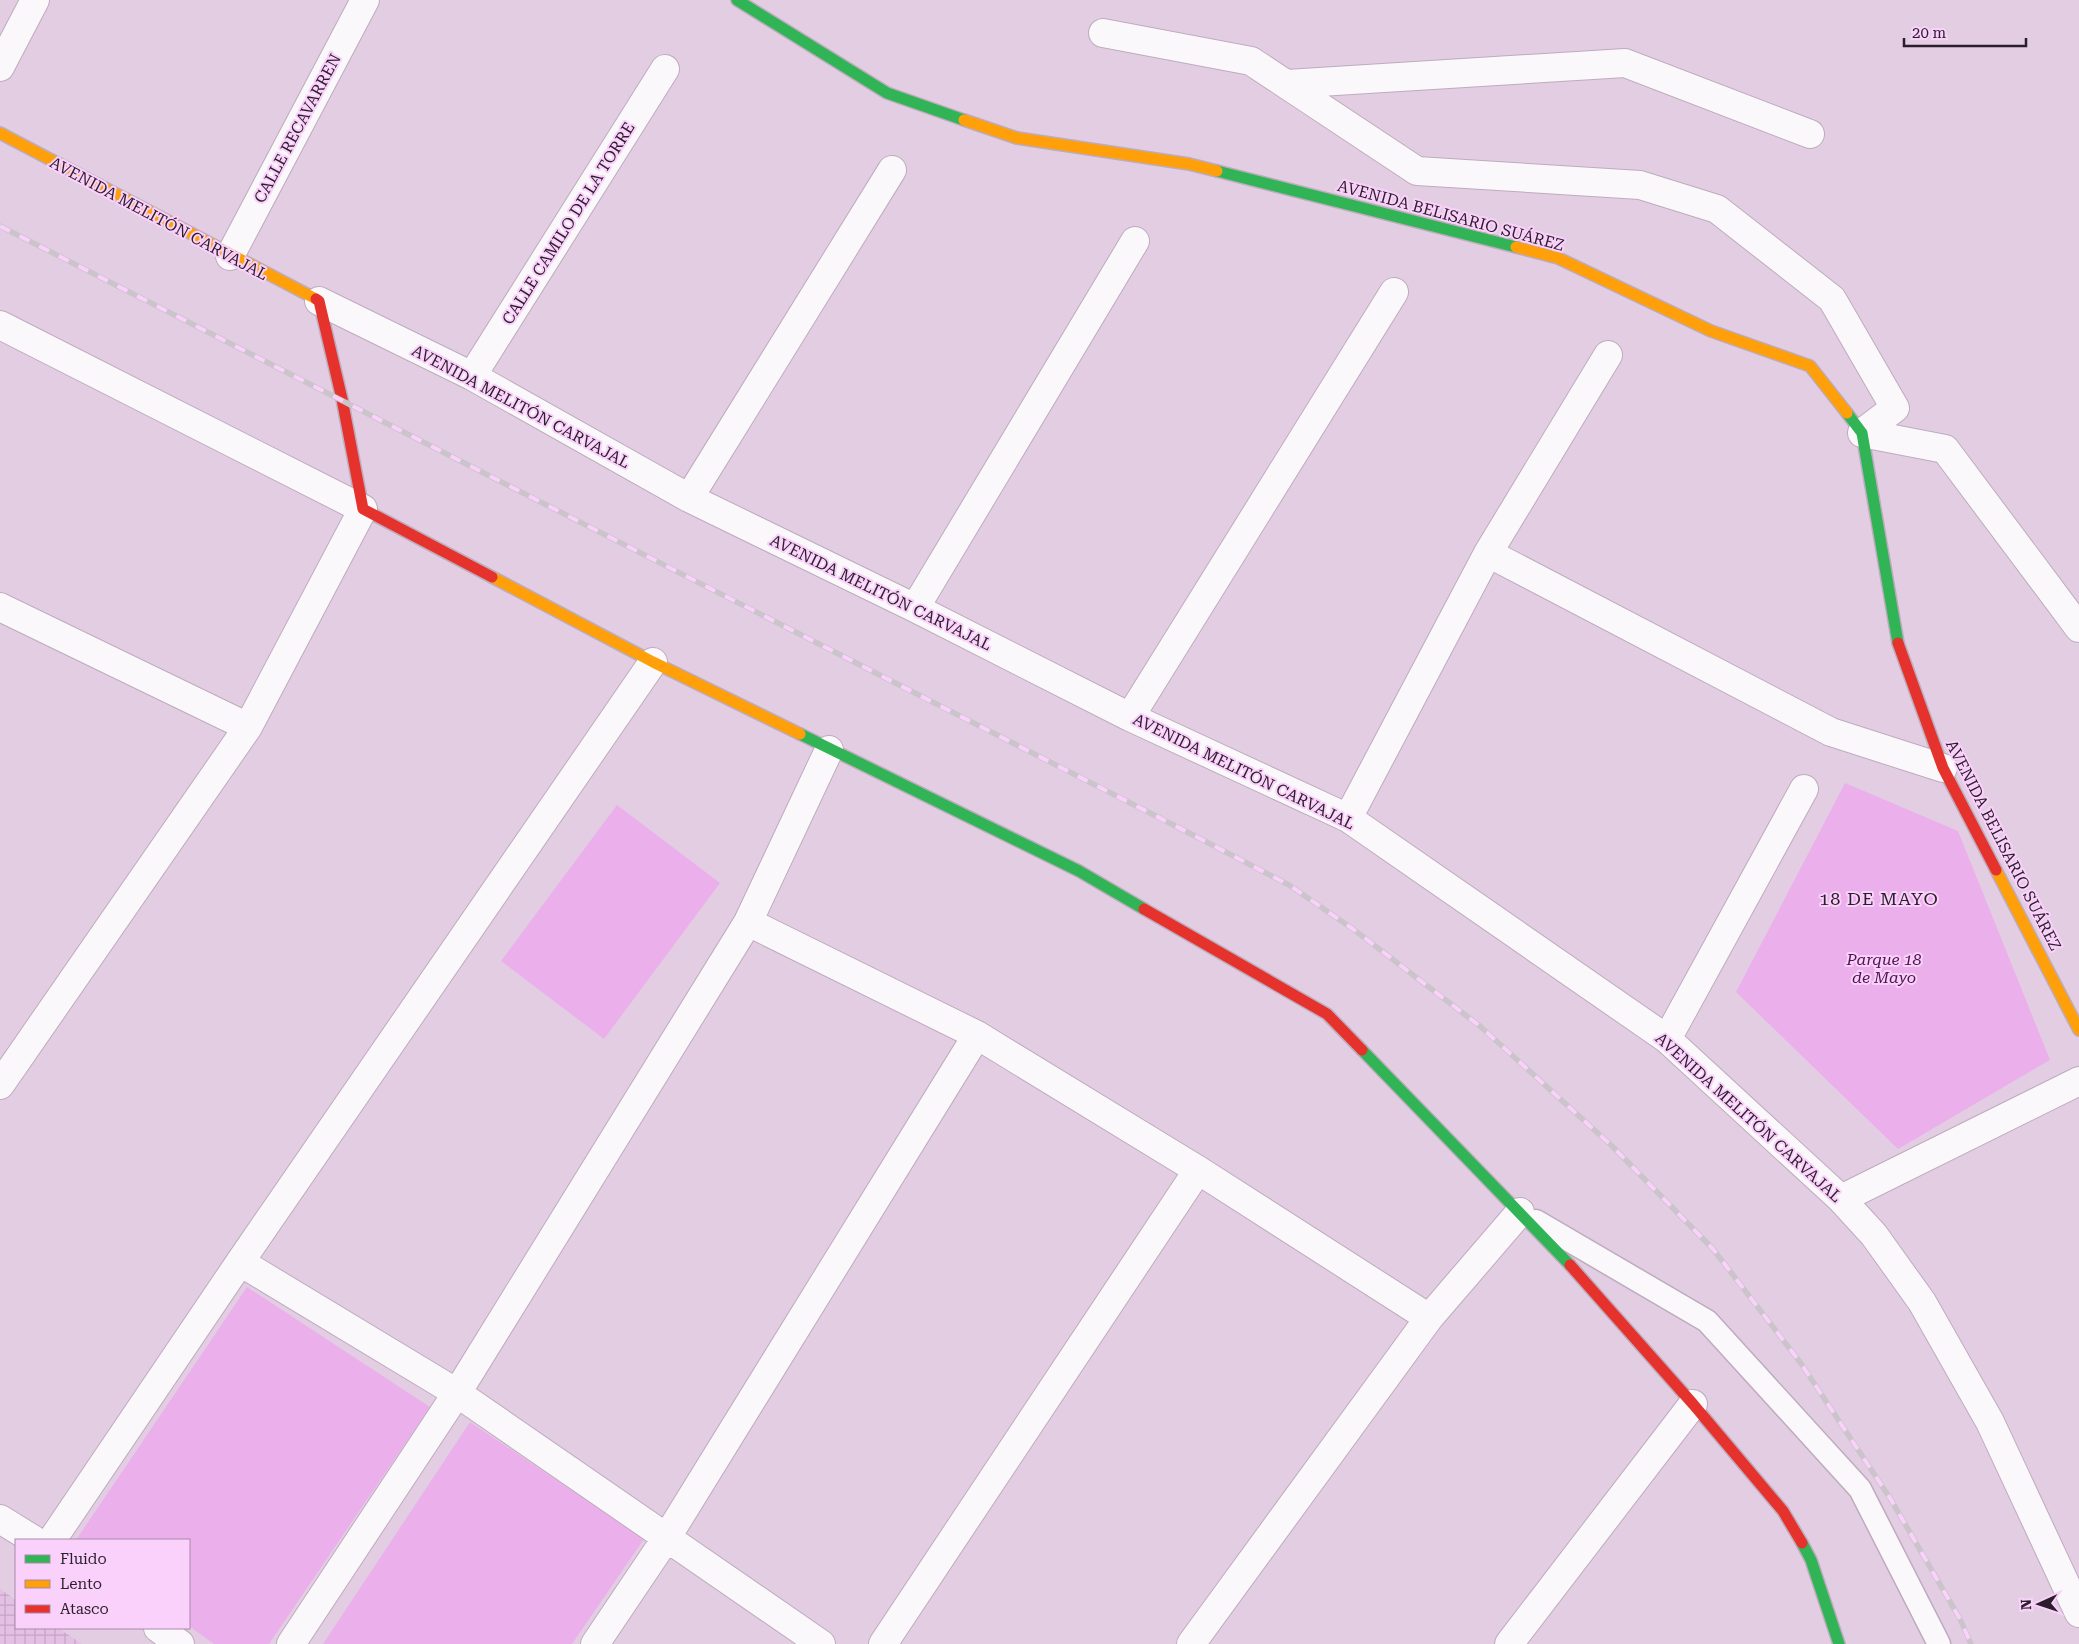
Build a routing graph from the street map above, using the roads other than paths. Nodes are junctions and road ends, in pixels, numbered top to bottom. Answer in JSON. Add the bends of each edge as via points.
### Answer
{"nodes":[{"id":1,"x":35,"y":0,"type":"edge"},
{"id":2,"x":365,"y":0,"type":"edge"},
{"id":3,"x":737,"y":0,"type":"edge"},
{"id":4,"x":1103,"y":33,"type":"dead end"},
{"id":5,"x":0,"y":67,"type":"edge"},
{"id":6,"x":665,"y":69,"type":"dead end"},
{"id":7,"x":1287,"y":84,"type":"junction"},
{"id":8,"x":0,"y":133,"type":"edge"},
{"id":9,"x":1810,"y":134,"type":"dead end"},
{"id":10,"x":892,"y":170,"type":"dead end"},
{"id":11,"x":1135,"y":241,"type":"dead end"},
{"id":12,"x":230,"y":256,"type":"junction"},
{"id":13,"x":1394,"y":292,"type":"dead end"},
{"id":14,"x":319,"y":301,"type":"junction"},
{"id":15,"x":0,"y":325,"type":"edge"},
{"id":16,"x":1608,"y":355,"type":"dead end"},
{"id":17,"x":472,"y":376,"type":"junction"},
{"id":18,"x":1862,"y":433,"type":"junction"},
{"id":19,"x":689,"y":498,"type":"junction"},
{"id":20,"x":363,"y":509,"type":"junction"},
{"id":21,"x":1488,"y":553,"type":"junction"},
{"id":22,"x":0,"y":607,"type":"edge"},
{"id":23,"x":914,"y":608,"type":"junction"},
{"id":24,"x":2079,"y":628,"type":"edge"},
{"id":25,"x":654,"y":662,"type":"junction"},
{"id":26,"x":1130,"y":717,"type":"junction"},
{"id":27,"x":248,"y":727,"type":"junction"},
{"id":28,"x":829,"y":750,"type":"junction"},
{"id":29,"x":1943,"y":768,"type":"junction"},
{"id":30,"x":1804,"y":789,"type":"dead end"},
{"id":31,"x":1348,"y":818,"type":"junction"},
{"id":32,"x":748,"y":922,"type":"junction"},
{"id":33,"x":2079,"y":1030,"type":"edge"},
{"id":34,"x":977,"y":1035,"type":"junction"},
{"id":35,"x":1667,"y":1039,"type":"junction"},
{"id":36,"x":2079,"y":1081,"type":"edge"},
{"id":37,"x":0,"y":1085,"type":"edge"},
{"id":38,"x":1198,"y":1170,"type":"junction"},
{"id":39,"x":1841,"y":1199,"type":"junction"},
{"id":40,"x":1520,"y":1212,"type":"junction"},
{"id":41,"x":240,"y":1262,"type":"junction"},
{"id":42,"x":1429,"y":1318,"type":"junction"},
{"id":43,"x":456,"y":1393,"type":"junction"},
{"id":44,"x":1693,"y":1404,"type":"junction"},
{"id":45,"x":0,"y":1519,"type":"edge"},
{"id":46,"x":667,"y":1537,"type":"junction"},
{"id":47,"x":32,"y":1539,"type":"edge"},
{"id":48,"x":53,"y":1539,"type":"edge"},
{"id":49,"x":2079,"y":1612,"type":"edge"},
{"id":50,"x":159,"y":1629,"type":"edge"},
{"id":51,"x":1838,"y":1643,"type":"edge"},
{"id":52,"x":180,"y":1644,"type":"edge"},
{"id":53,"x":291,"y":1644,"type":"edge"},
{"id":54,"x":595,"y":1644,"type":"edge"},
{"id":55,"x":821,"y":1644,"type":"edge"},
{"id":56,"x":883,"y":1644,"type":"edge"},
{"id":57,"x":1191,"y":1644,"type":"edge"},
{"id":58,"x":1509,"y":1644,"type":"edge"},
{"id":59,"x":1939,"y":1644,"type":"edge"}],
"edges":[{"from":1,"to":5,"type":"street"},
{"from":2,"to":12,"type":"street","name":"CALLE RECAVARREN"},
{"from":3,"to":18,"type":"street","name":"AVENIDA BELISARIO SUÁREZ","via":[[887,93],[1017,138],[1189,164],[1558,258],[1711,331],[1810,366]]},
{"from":4,"to":7,"type":"street","via":[[1251,61]]},
{"from":6,"to":17,"type":"street","name":"CALLE CAMILO DE LA TORRE"},
{"from":7,"to":9,"type":"street","via":[[1625,63]]},
{"from":7,"to":18,"type":"street","via":[[1417,171],[1640,185],[1717,210],[1832,299],[1895,408]]},
{"from":8,"to":12,"type":"street","name":"AVENIDA MELITÓN CARVAJAL"},
{"from":10,"to":19,"type":"street"},
{"from":11,"to":23,"type":"street"},
{"from":12,"to":14,"type":"street","name":"AVENIDA MELITÓN CARVAJAL"},
{"from":13,"to":26,"type":"street"},
{"from":14,"to":17,"type":"street","name":"AVENIDA MELITÓN CARVAJAL"},
{"from":14,"to":20,"type":"street"},
{"from":15,"to":20,"type":"street"},
{"from":16,"to":21,"type":"street"},
{"from":17,"to":19,"type":"street","name":"AVENIDA MELITÓN CARVAJAL"},
{"from":18,"to":24,"type":"street","via":[[1945,449]]},
{"from":18,"to":29,"type":"street","name":"AVENIDA BELISARIO SUÁREZ","via":[[1899,646]]},
{"from":19,"to":23,"type":"street","name":"AVENIDA MELITÓN CARVAJAL"},
{"from":20,"to":25,"type":"street"},
{"from":20,"to":27,"type":"street"},
{"from":21,"to":29,"type":"street","via":[[1831,732]]},
{"from":21,"to":31,"type":"street"},
{"from":22,"to":27,"type":"street"},
{"from":23,"to":26,"type":"street","name":"AVENIDA MELITÓN CARVAJAL"},
{"from":25,"to":28,"type":"street"},
{"from":25,"to":41,"type":"street"},
{"from":26,"to":31,"type":"street","name":"AVENIDA MELITÓN CARVAJAL"},
{"from":27,"to":37,"type":"street"},
{"from":28,"to":32,"type":"street"},
{"from":28,"to":40,"type":"street","via":[[1079,871],[1327,1014]]},
{"from":29,"to":33,"type":"street","name":"AVENIDA BELISARIO SUÁREZ"},
{"from":30,"to":35,"type":"street"},
{"from":31,"to":35,"type":"street","name":"AVENIDA MELITÓN CARVAJAL"},
{"from":32,"to":34,"type":"street"},
{"from":32,"to":43,"type":"street"},
{"from":34,"to":38,"type":"street"},
{"from":34,"to":46,"type":"street"},
{"from":35,"to":39,"type":"street","name":"AVENIDA MELITÓN CARVAJAL"},
{"from":36,"to":39,"type":"street"},
{"from":38,"to":42,"type":"street"},
{"from":38,"to":56,"type":"street"},
{"from":39,"to":49,"type":"street","name":"AVENIDA MELITÓN CARVAJAL","via":[[1874,1236],[1922,1302],[1990,1422]]},
{"from":40,"to":42,"type":"street"},
{"from":40,"to":44,"type":"street"},
{"from":40,"to":59,"type":"lane","via":[[1707,1321],[1860,1488]]},
{"from":41,"to":43,"type":"street"},
{"from":41,"to":48,"type":"street"},
{"from":42,"to":57,"type":"street"},
{"from":43,"to":46,"type":"street"},
{"from":43,"to":53,"type":"street"},
{"from":44,"to":51,"type":"street","via":[[1783,1511],[1811,1560]]},
{"from":44,"to":58,"type":"street"},
{"from":45,"to":47,"type":"street"},
{"from":46,"to":54,"type":"street"},
{"from":46,"to":55,"type":"street"},
{"from":50,"to":52,"type":"street"}]}
